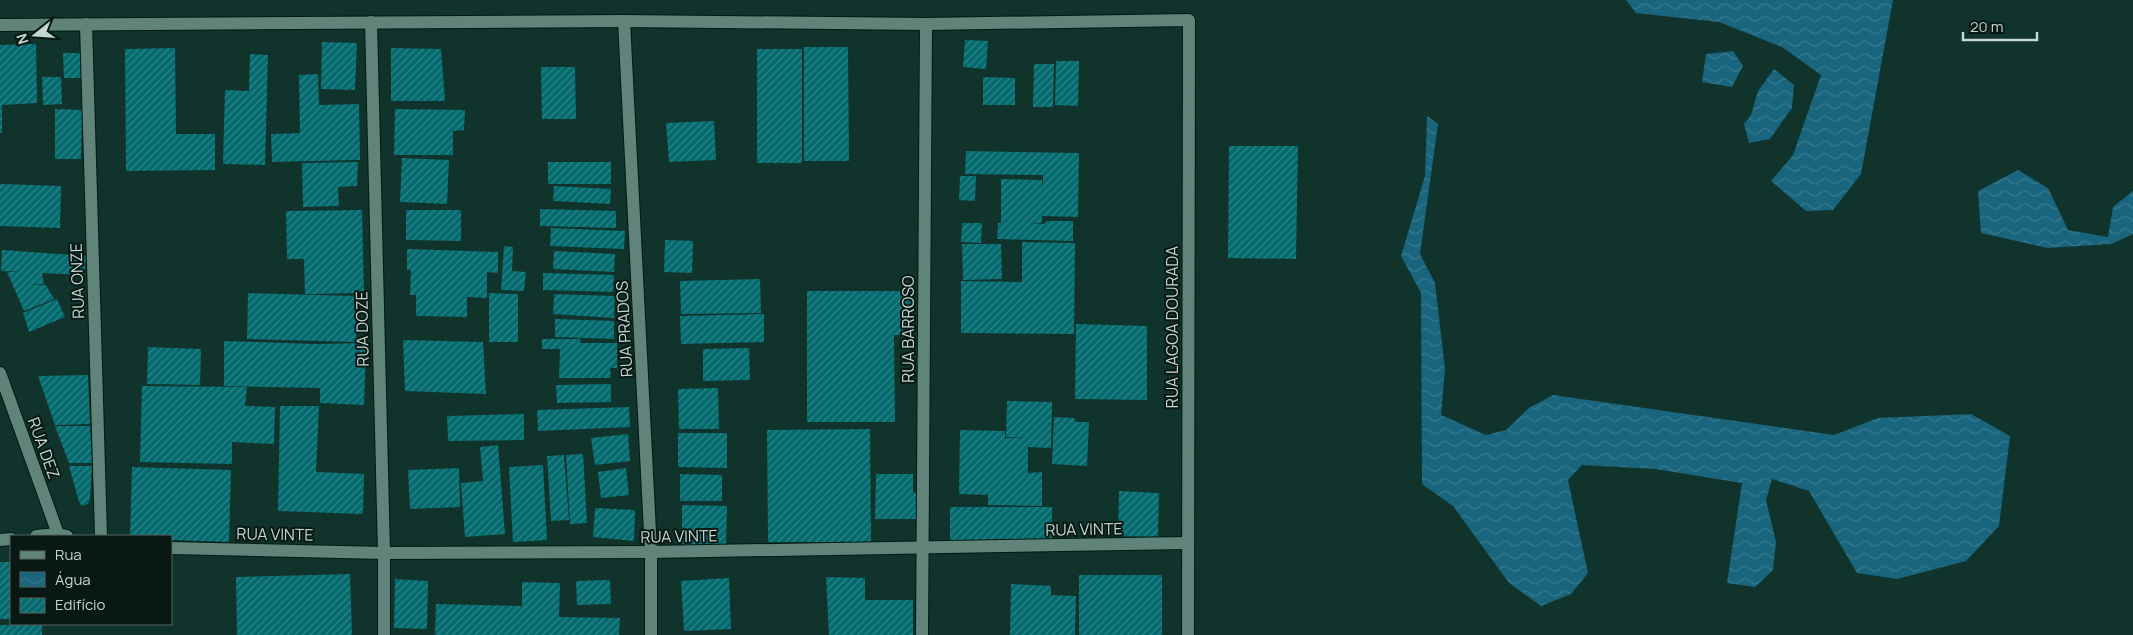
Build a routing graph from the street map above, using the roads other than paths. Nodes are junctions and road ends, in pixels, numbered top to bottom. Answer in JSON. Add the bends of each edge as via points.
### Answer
{"nodes":[{"id":1,"x":624,"y":20,"type":"junction"},
{"id":2,"x":371,"y":22,"type":"junction"},
{"id":3,"x":86,"y":24,"type":"junction"},
{"id":4,"x":926,"y":24,"type":"junction"},
{"id":5,"x":0,"y":25,"type":"edge"},
{"id":6,"x":0,"y":373,"type":"edge"},
{"id":7,"x":62,"y":535,"type":"edge"},
{"id":8,"x":101,"y":535,"type":"edge"},
{"id":9,"x":1187,"y":543,"type":"junction"},
{"id":10,"x":172,"y":548,"type":"edge"},
{"id":11,"x":922,"y":549,"type":"junction"},
{"id":12,"x":651,"y":552,"type":"junction"},
{"id":13,"x":384,"y":553,"type":"junction"},
{"id":14,"x":384,"y":635,"type":"edge"},
{"id":15,"x":651,"y":635,"type":"edge"},
{"id":16,"x":922,"y":635,"type":"edge"},
{"id":17,"x":1188,"y":635,"type":"edge"}],
"edges":[{"from":1,"to":2,"type":"street"},
{"from":1,"to":4,"type":"street"},
{"from":1,"to":12,"type":"street","name":"RUA PRADOS"},
{"from":2,"to":3,"type":"street"},
{"from":2,"to":13,"type":"street","name":"RUA DOZE"},
{"from":3,"to":5,"type":"street"},
{"from":3,"to":8,"type":"street","name":"RUA ONZE"},
{"from":4,"to":9,"type":"street","name":"RUA LAGOA DOURADA","via":[[1189,20]]},
{"from":4,"to":11,"type":"street","name":"RUA BARROSO"},
{"from":6,"to":7,"type":"street","name":"RUA DEZ"},
{"from":9,"to":11,"type":"street","name":"RUA VINTE"},
{"from":9,"to":17,"type":"street","name":"RUA LAGOA DOURADA"},
{"from":10,"to":13,"type":"street","name":"RUA VINTE"},
{"from":11,"to":12,"type":"street","name":"RUA VINTE"},
{"from":11,"to":16,"type":"street","name":"RUA BARROSO"},
{"from":12,"to":13,"type":"street","name":"RUA VINTE"},
{"from":12,"to":15,"type":"street","name":"RUA PRADOS"},
{"from":13,"to":14,"type":"street","name":"RUA DOZE"}]}
